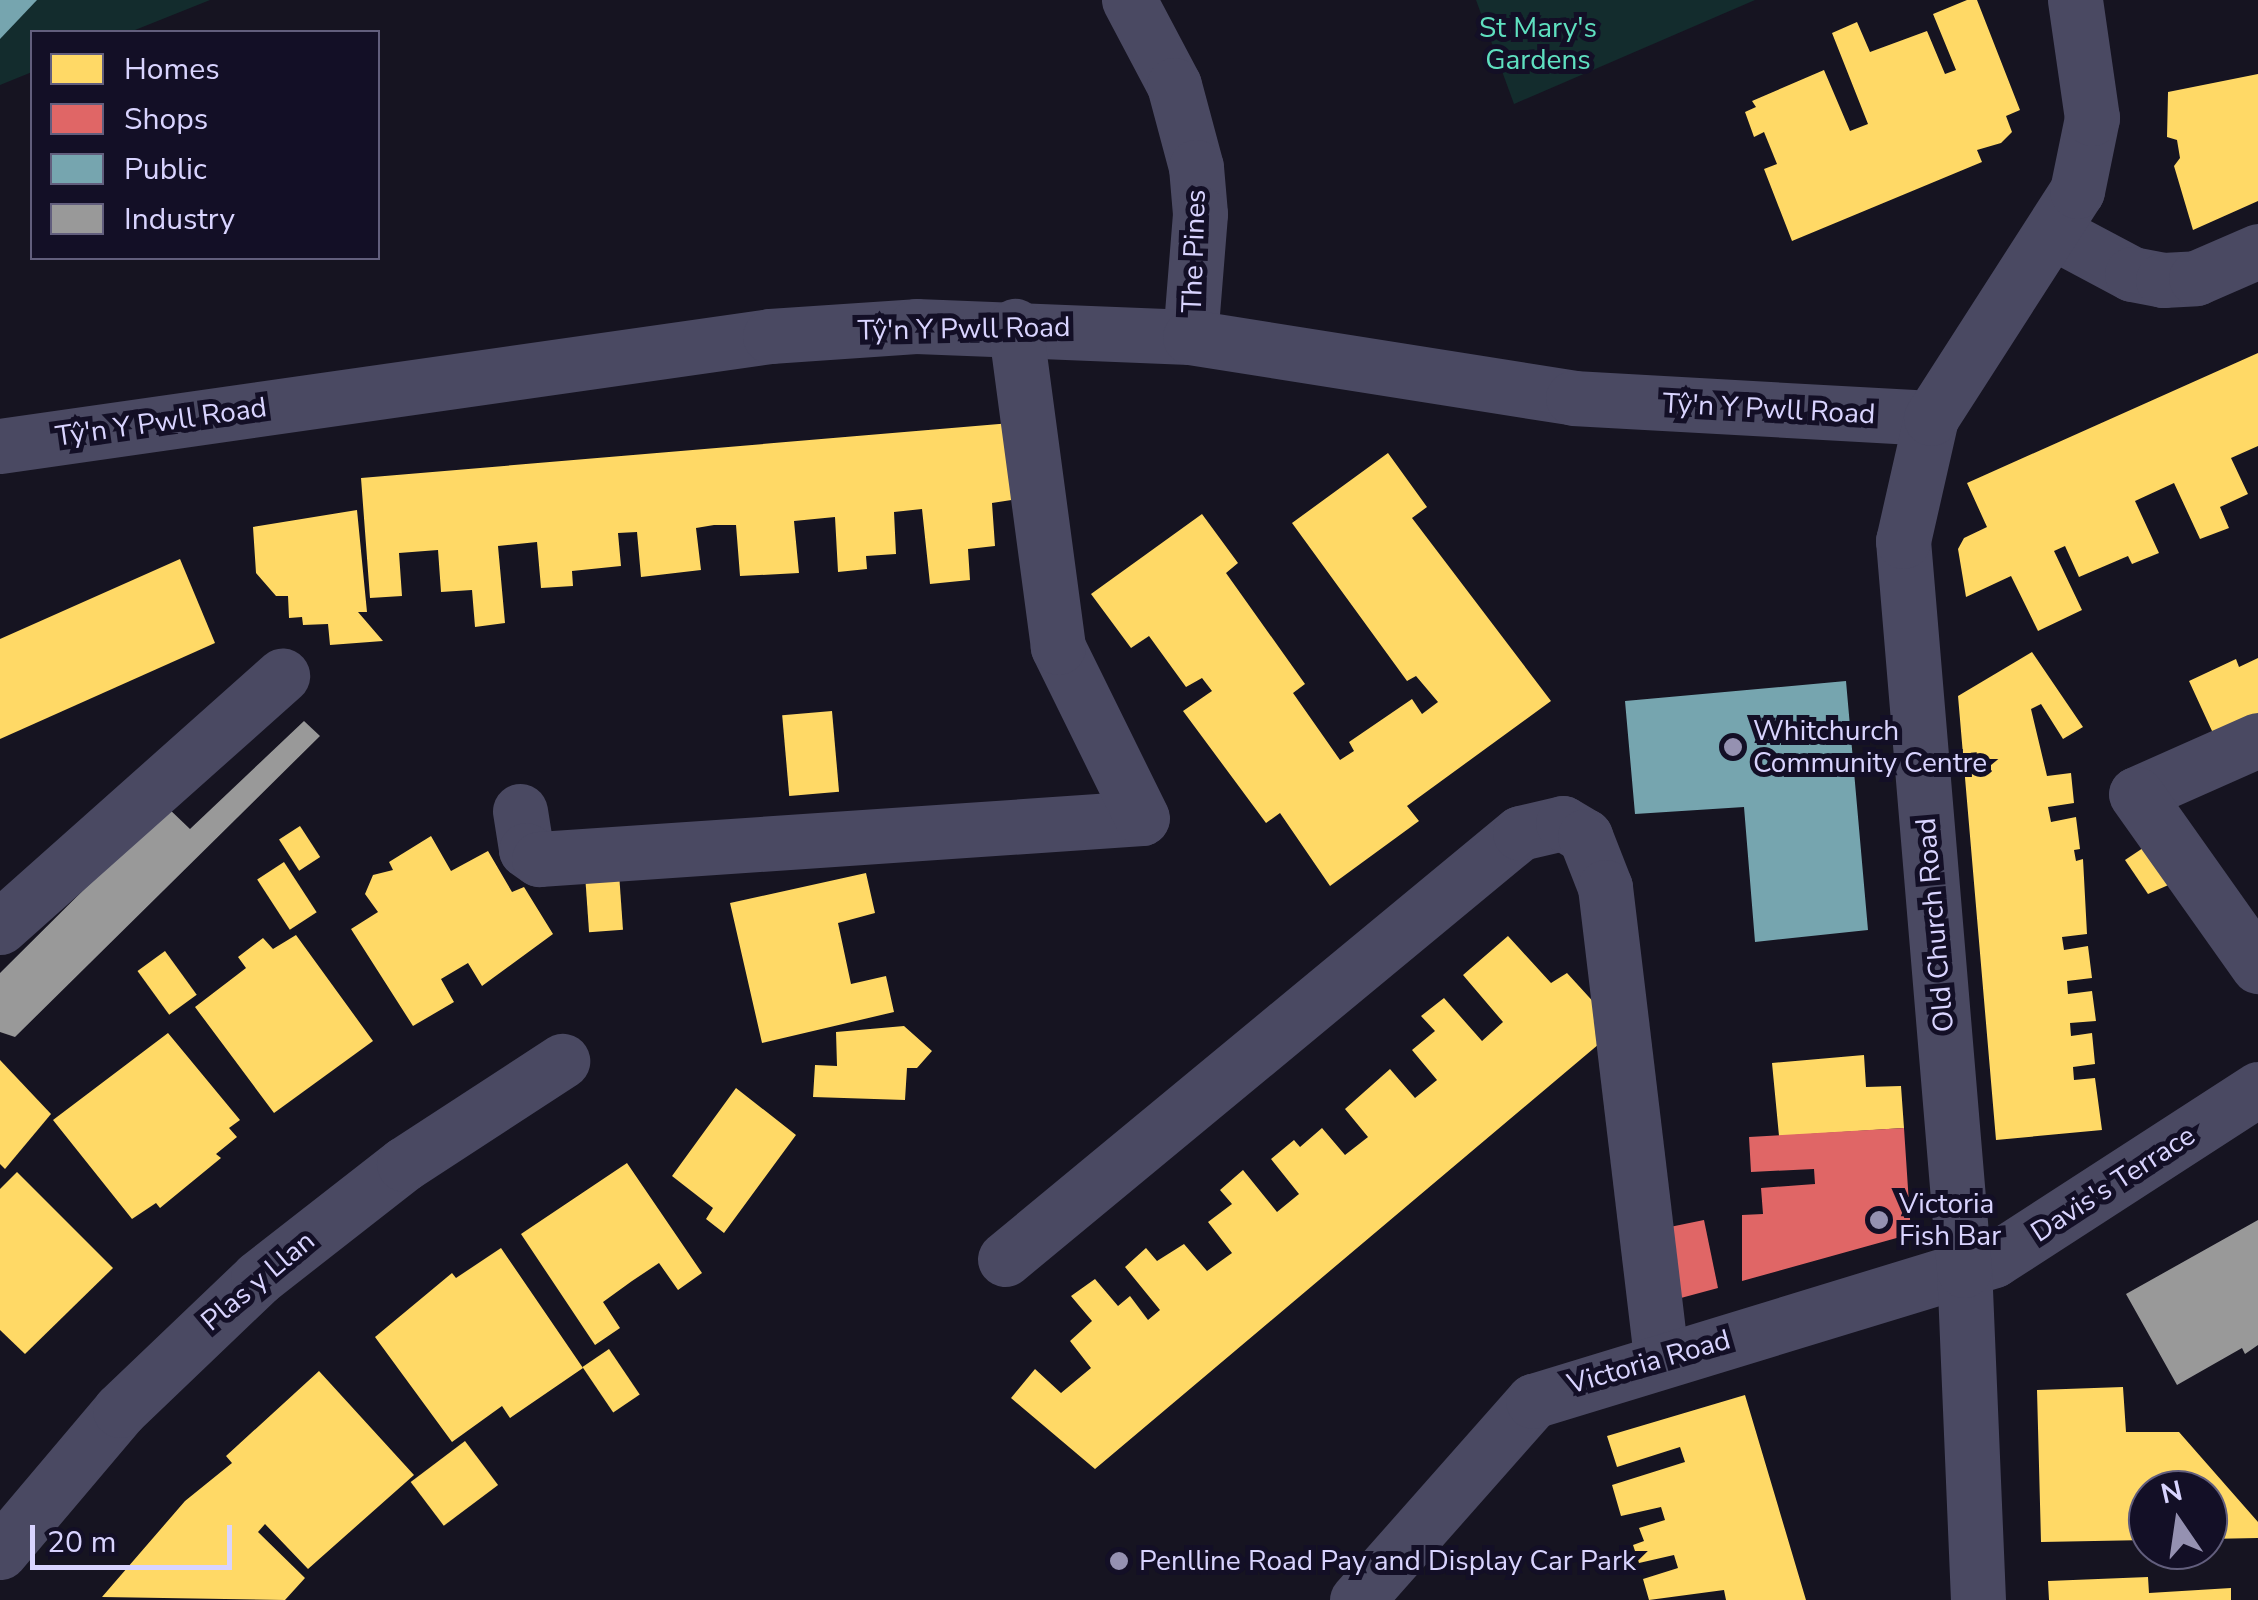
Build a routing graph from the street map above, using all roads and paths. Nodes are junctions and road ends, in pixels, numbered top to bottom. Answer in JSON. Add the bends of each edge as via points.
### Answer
{"nodes":[{"id":1,"x":1129,"y":0,"type":"edge"},
{"id":2,"x":2075,"y":0,"type":"edge"},
{"id":3,"x":2055,"y":233,"type":"junction"},
{"id":4,"x":2258,"y":251,"type":"edge"},
{"id":5,"x":1014,"y":326,"type":"junction"},
{"id":6,"x":1190,"y":337,"type":"junction"},
{"id":7,"x":1931,"y":418,"type":"junction"},
{"id":8,"x":0,"y":446,"type":"edge"},
{"id":9,"x":282,"y":676,"type":"dead end"},
{"id":10,"x":2258,"y":740,"type":"edge"},
{"id":11,"x":520,"y":811,"type":"dead end"},
{"id":12,"x":0,"y":927,"type":"edge"},
{"id":13,"x":2258,"y":966,"type":"edge"},
{"id":14,"x":562,"y":1061,"type":"dead end"},
{"id":15,"x":2258,"y":1090,"type":"edge"},
{"id":16,"x":1005,"y":1259,"type":"dead end"},
{"id":17,"x":1964,"y":1270,"type":"junction"},
{"id":18,"x":1661,"y":1359,"type":"junction"},
{"id":19,"x":0,"y":1552,"type":"edge"},
{"id":20,"x":1357,"y":1600,"type":"edge"},
{"id":21,"x":1978,"y":1600,"type":"edge"}],
"edges":[{"from":1,"to":6,"type":"street","name":"The Pines","via":[[1174,85],[1196,167],[1200,214]]},
{"from":2,"to":3,"type":"street","name":"Old Church Road","via":[[2092,118],[2076,191]]},
{"from":3,"to":4,"type":"street","via":[[2132,274],[2163,280],[2196,278]]},
{"from":3,"to":7,"type":"street","name":"Old Church Road","via":[[1949,382]]},
{"from":5,"to":6,"type":"street","name":"Tŷ'n Y Pwll Road"},
{"from":5,"to":8,"type":"street","name":"Tŷ'n Y Pwll Road","via":[[770,336]]},
{"from":5,"to":11,"type":"street","via":[[1058,648],[1142,818],[539,859],[526,850]]},
{"from":6,"to":7,"type":"street","name":"Tŷ'n Y Pwll Road","via":[[1572,398]]},
{"from":7,"to":17,"type":"street","name":"Old Church Road","via":[[1904,514],[1903,564]]},
{"from":9,"to":12,"type":"street"},
{"from":10,"to":13,"type":"street","via":[[2136,794]]},
{"from":14,"to":19,"type":"street","name":"Plas y Llan","via":[[404,1164],[258,1278],[120,1410]]},
{"from":15,"to":17,"type":"street","name":"Davis's Terrace","via":[[1994,1260]]},
{"from":16,"to":18,"type":"street","via":[[1520,833],[1563,823],[1585,836],[1606,887]]},
{"from":17,"to":18,"type":"street","name":"Victoria Road"},
{"from":17,"to":21,"type":"street","name":"Old Church Road"},
{"from":18,"to":20,"type":"street","name":"Victoria Road","via":[[1533,1401]]}]}
